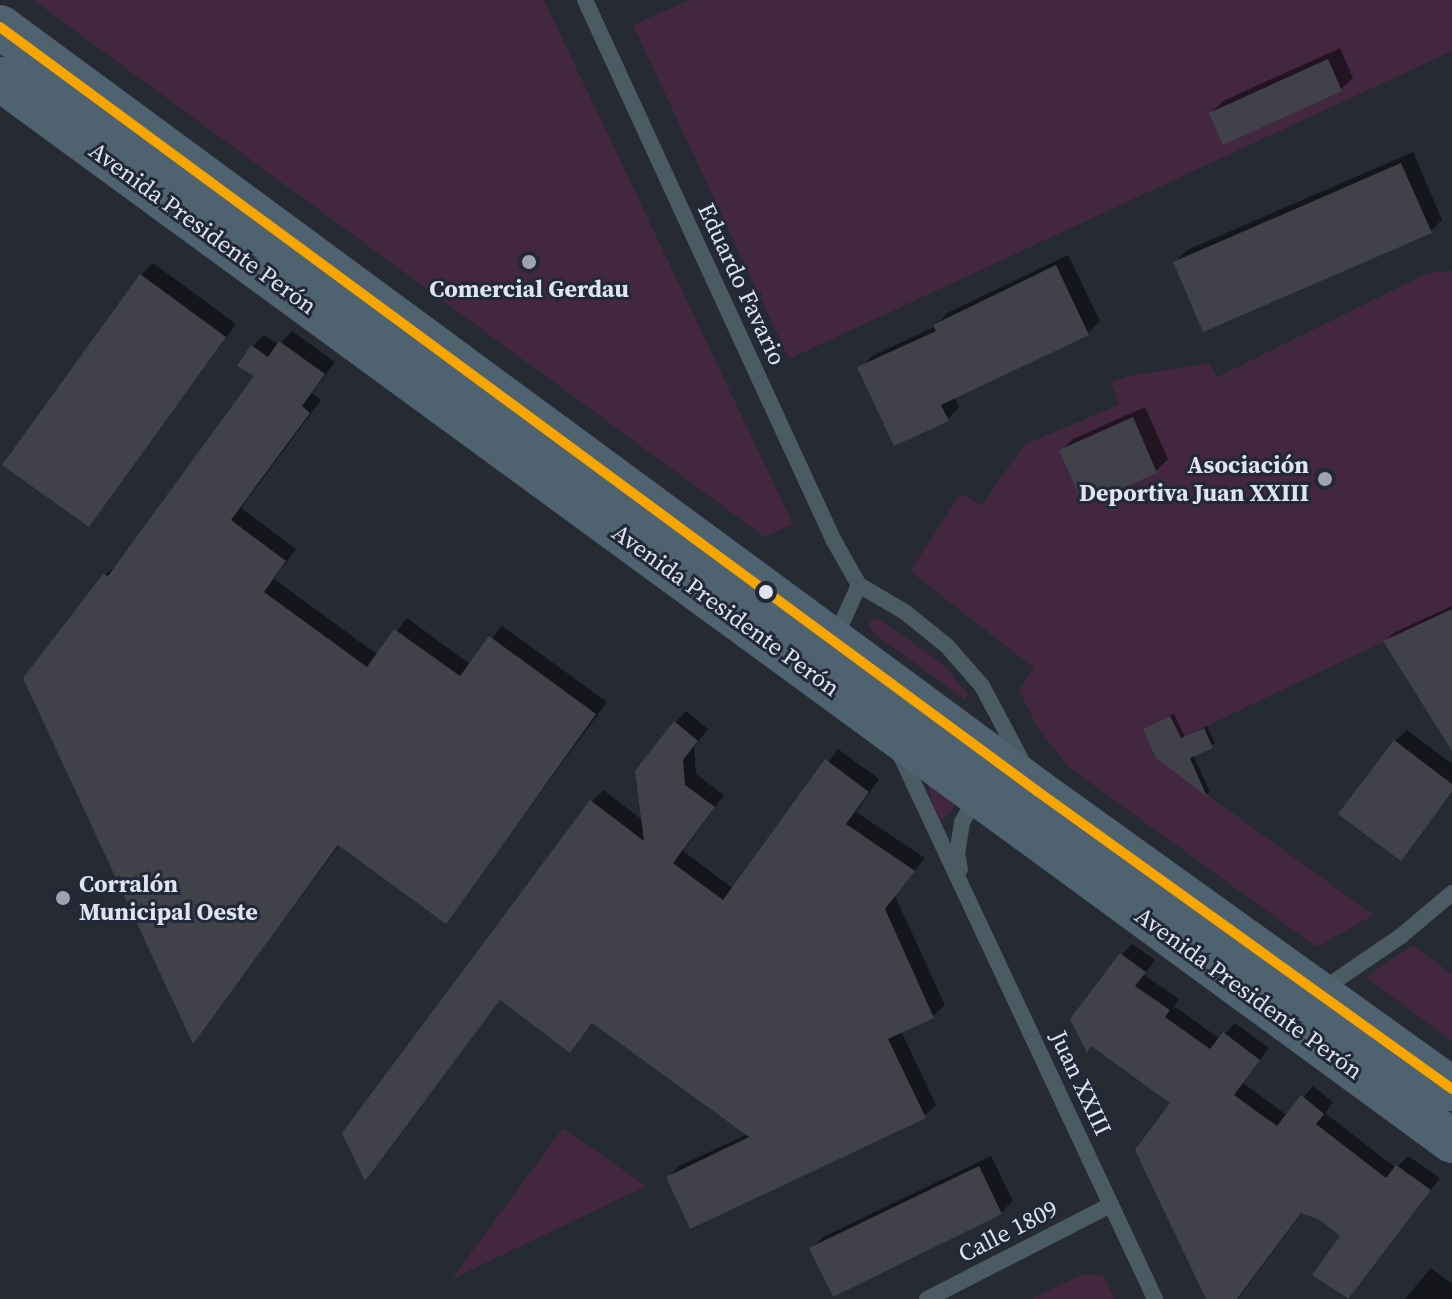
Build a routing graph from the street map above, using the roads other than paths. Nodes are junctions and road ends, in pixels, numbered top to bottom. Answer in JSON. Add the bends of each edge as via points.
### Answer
{"nodes":[{"id":1,"x":585,"y":0,"type":"edge"},
{"id":2,"x":0,"y":27,"type":"edge"},
{"id":3,"x":0,"y":79,"type":"edge"},
{"id":4,"x":859,"y":585,"type":"junction"},
{"id":5,"x":826,"y":659,"type":"junction"},
{"id":6,"x":982,"y":686,"type":"junction"},
{"id":7,"x":888,"y":728,"type":"junction"},
{"id":8,"x":985,"y":776,"type":"junction"},
{"id":9,"x":1037,"y":791,"type":"junction"},
{"id":10,"x":963,"y":886,"type":"junction"},
{"id":11,"x":1452,"y":893,"type":"edge"},
{"id":12,"x":1318,"y":993,"type":"junction"},
{"id":13,"x":1452,"y":1089,"type":"edge"},
{"id":14,"x":1452,"y":1141,"type":"edge"},
{"id":15,"x":1111,"y":1205,"type":"junction"},
{"id":16,"x":927,"y":1299,"type":"edge"},
{"id":17,"x":1155,"y":1299,"type":"edge"}],
"edges":[{"from":1,"to":4,"type":"lane","name":"Eduardo Favario"},
{"from":2,"to":5,"type":"main road","name":"Avenida Presidente Perón"},
{"from":3,"to":5,"type":"main road","name":"Avenida Presidente Perón"},
{"from":4,"to":5,"type":"lane"},
{"from":4,"to":6,"type":"lane","name":"Eduardo Favario","via":[[936,637]]},
{"from":5,"to":7,"type":"main road","name":"Avenida Presidente Perón"},
{"from":5,"to":8,"type":"main road","name":"Avenida Presidente Perón"},
{"from":6,"to":8,"type":"lane","via":[[991,726]]},
{"from":6,"to":9,"type":"lane","name":"Eduardo Favario"},
{"from":7,"to":8,"type":"main road","name":"Avenida Presidente Perón"},
{"from":7,"to":10,"type":"lane","name":"Juan XXIII"},
{"from":8,"to":9,"type":"main road","name":"Avenida Presidente Perón"},
{"from":8,"to":10,"type":"lane","name":"Juan XXIII","via":[[962,822],[957,854]]},
{"from":8,"to":14,"type":"main road","name":"Avenida Presidente Perón"},
{"from":9,"to":12,"type":"main road","name":"Avenida Presidente Perón"},
{"from":10,"to":15,"type":"lane","name":"Juan XXIII"},
{"from":11,"to":12,"type":"lane"},
{"from":12,"to":13,"type":"main road","name":"Avenida Presidente Perón"},
{"from":15,"to":16,"type":"lane","name":"Calle 1809"},
{"from":15,"to":17,"type":"lane","name":"Juan XXIII"}]}
